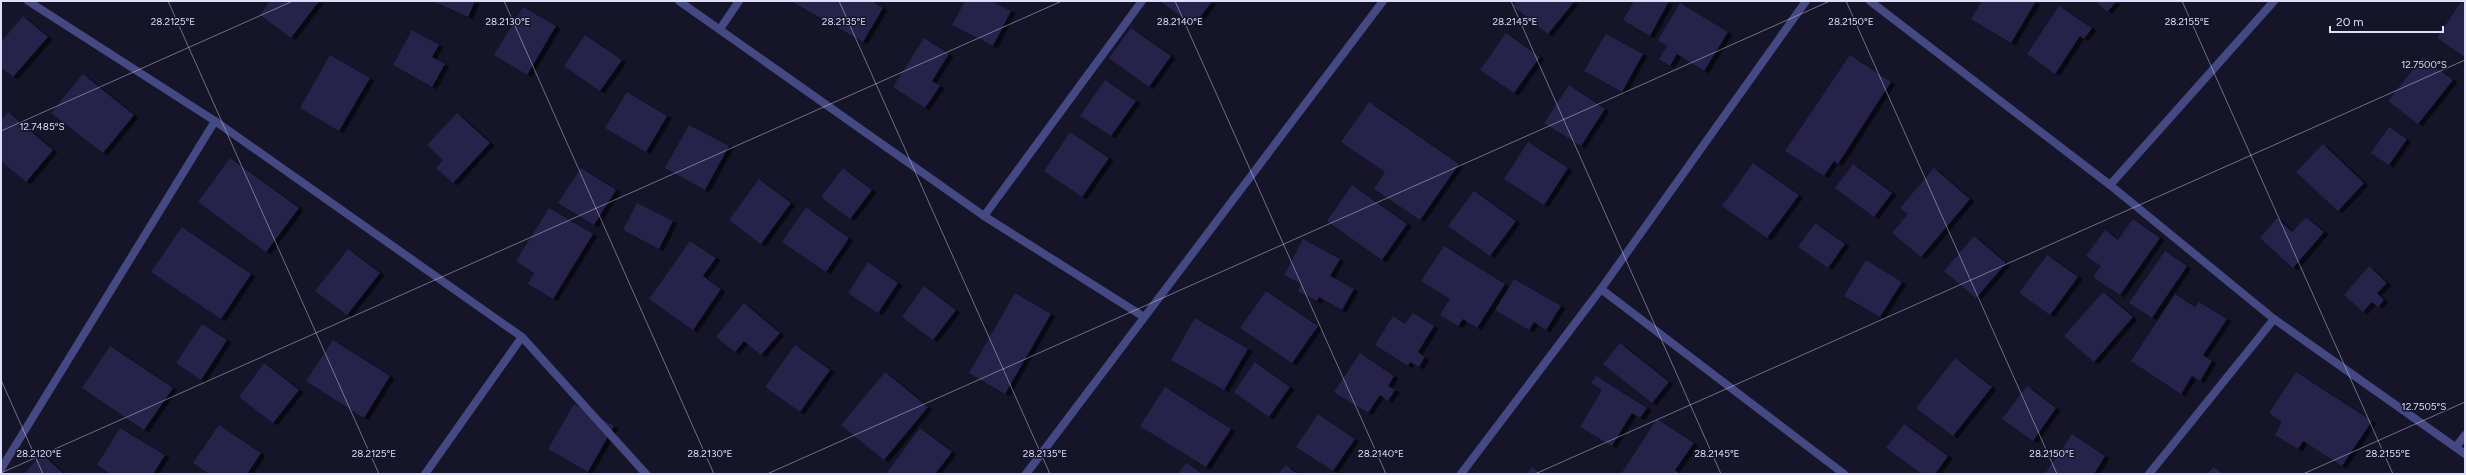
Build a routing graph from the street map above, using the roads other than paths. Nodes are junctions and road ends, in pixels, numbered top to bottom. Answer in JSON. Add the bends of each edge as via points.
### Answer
{"nodes":[{"id":1,"x":28,"y":1,"type":"edge"},
{"id":2,"x":679,"y":1,"type":"edge"},
{"id":3,"x":739,"y":1,"type":"edge"},
{"id":4,"x":1142,"y":1,"type":"edge"},
{"id":5,"x":1383,"y":1,"type":"edge"},
{"id":6,"x":1806,"y":1,"type":"edge"},
{"id":7,"x":1870,"y":1,"type":"edge"},
{"id":8,"x":2274,"y":1,"type":"edge"},
{"id":9,"x":720,"y":28,"type":"junction"},
{"id":10,"x":215,"y":121,"type":"junction"},
{"id":11,"x":2110,"y":185,"type":"junction"},
{"id":12,"x":984,"y":216,"type":"junction"},
{"id":13,"x":1601,"y":289,"type":"junction"},
{"id":14,"x":1144,"y":317,"type":"junction"},
{"id":15,"x":2274,"y":319,"type":"junction"},
{"id":16,"x":522,"y":337,"type":"junction"},
{"id":17,"x":2465,"y":435,"type":"edge"},
{"id":18,"x":2456,"y":447,"type":"junction"},
{"id":19,"x":2465,"y":454,"type":"edge"},
{"id":20,"x":1,"y":469,"type":"edge"},
{"id":21,"x":425,"y":474,"type":"edge"},
{"id":22,"x":646,"y":474,"type":"edge"},
{"id":23,"x":1026,"y":474,"type":"edge"},
{"id":24,"x":1461,"y":474,"type":"edge"},
{"id":25,"x":1844,"y":474,"type":"edge"},
{"id":26,"x":2149,"y":474,"type":"edge"}],
"edges":[{"from":1,"to":10,"type":"street"},
{"from":2,"to":9,"type":"street"},
{"from":3,"to":9,"type":"street"},
{"from":4,"to":12,"type":"street"},
{"from":5,"to":14,"type":"street"},
{"from":6,"to":13,"type":"street"},
{"from":7,"to":11,"type":"street"},
{"from":8,"to":11,"type":"street"},
{"from":9,"to":12,"type":"street"},
{"from":10,"to":16,"type":"street"},
{"from":10,"to":20,"type":"street"},
{"from":11,"to":15,"type":"street"},
{"from":12,"to":14,"type":"street"},
{"from":13,"to":24,"type":"street"},
{"from":13,"to":25,"type":"street"},
{"from":14,"to":23,"type":"street"},
{"from":15,"to":18,"type":"street"},
{"from":15,"to":26,"type":"street"},
{"from":16,"to":21,"type":"street"},
{"from":16,"to":22,"type":"street"},
{"from":17,"to":18,"type":"street"},
{"from":18,"to":19,"type":"street"}]}
